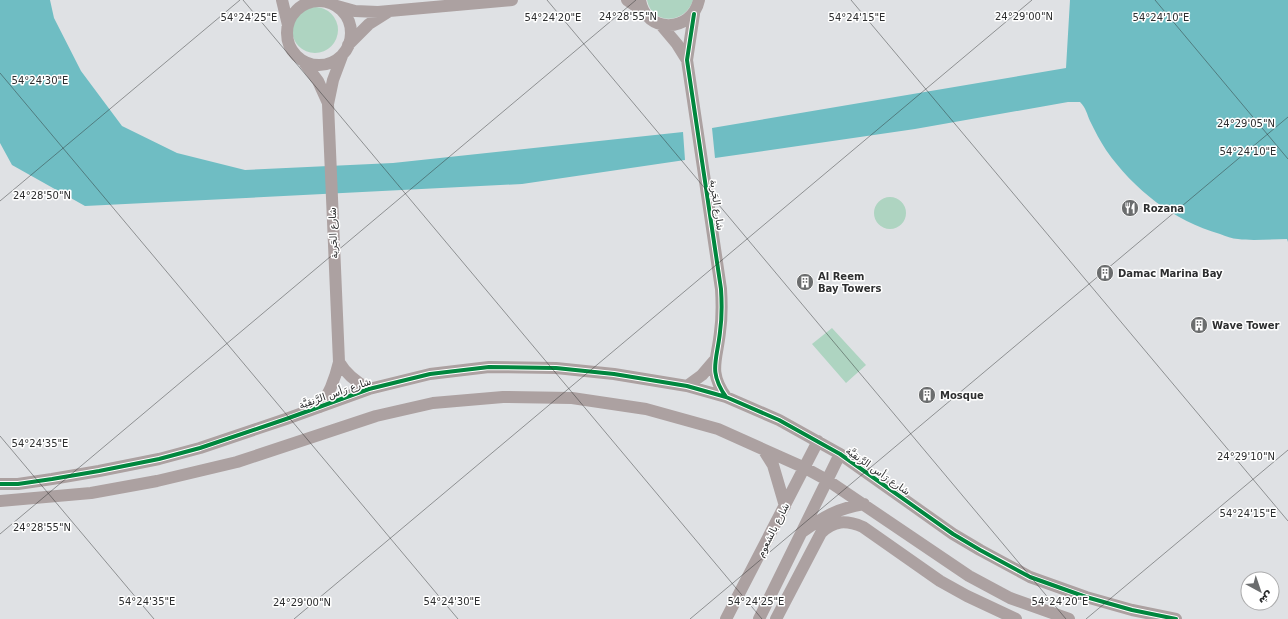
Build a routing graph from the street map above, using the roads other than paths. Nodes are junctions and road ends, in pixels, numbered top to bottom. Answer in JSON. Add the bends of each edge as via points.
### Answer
{"nodes":[{"id":1,"x":282,"y":0,"type":"edge"},
{"id":2,"x":512,"y":0,"type":"edge"},
{"id":3,"x":627,"y":0,"type":"edge"},
{"id":4,"x":699,"y":0,"type":"edge"},
{"id":5,"x":306,"y":1,"type":"edge"},
{"id":6,"x":641,"y":5,"type":"edge"},
{"id":7,"x":337,"y":6,"type":"junction"},
{"id":8,"x":391,"y":11,"type":"junction"},
{"id":9,"x":694,"y":14,"type":"junction"},
{"id":10,"x":288,"y":25,"type":"junction"},
{"id":11,"x":661,"y":25,"type":"junction"},
{"id":12,"x":345,"y":50,"type":"junction"},
{"id":13,"x":688,"y":60,"type":"junction"},
{"id":14,"x":303,"y":61,"type":"junction"},
{"id":15,"x":328,"y":104,"type":"junction"},
{"id":16,"x":714,"y":361,"type":"junction"},
{"id":17,"x":338,"y":362,"type":"junction"},
{"id":18,"x":687,"y":386,"type":"junction"},
{"id":19,"x":369,"y":389,"type":"junction"},
{"id":20,"x":726,"y":397,"type":"junction"},
{"id":21,"x":320,"y":407,"type":"junction"},
{"id":22,"x":818,"y":442,"type":"junction"},
{"id":23,"x":763,"y":449,"type":"junction"},
{"id":24,"x":840,"y":454,"type":"junction"},
{"id":25,"x":805,"y":468,"type":"junction"},
{"id":26,"x":0,"y":480,"type":"edge"},
{"id":27,"x":827,"y":480,"type":"junction"},
{"id":28,"x":0,"y":484,"type":"edge"},
{"id":29,"x":18,"y":484,"type":"junction"},
{"id":30,"x":0,"y":501,"type":"edge"},
{"id":31,"x":864,"y":504,"type":"junction"},
{"id":32,"x":785,"y":506,"type":"junction"},
{"id":33,"x":800,"y":534,"type":"junction"},
{"id":34,"x":1063,"y":618,"type":"edge"},
{"id":35,"x":726,"y":619,"type":"edge"},
{"id":36,"x":759,"y":619,"type":"edge"},
{"id":37,"x":776,"y":619,"type":"edge"},
{"id":38,"x":1016,"y":619,"type":"edge"},
{"id":39,"x":1176,"y":619,"type":"edge"}],
"edges":[{"from":1,"to":10,"type":"street"},
{"from":2,"to":8,"type":"street"},
{"from":3,"to":6,"type":"street","name":"شارع الجَرية"},
{"from":4,"to":9,"type":"street","name":"شارع الجَرية"},
{"from":5,"to":7,"type":"street","via":[[328,2]]},
{"from":5,"to":10,"type":"street","via":[[291,17]]},
{"from":6,"to":11,"type":"street","name":"شارع الجَرية","via":[[648,17]]},
{"from":7,"to":8,"type":"street","via":[[365,12]]},
{"from":7,"to":12,"type":"street","via":[[344,13],[351,30]]},
{"from":8,"to":12,"type":"street","via":[[369,24]]},
{"from":9,"to":11,"type":"street","via":[[683,23]]},
{"from":9,"to":13,"type":"street","name":"شارع الجَرية"},
{"from":10,"to":14,"type":"street","via":[[288,43],[292,52]]},
{"from":11,"to":13,"type":"street","name":"شارع الجَرية"},
{"from":12,"to":14,"type":"street","via":[[334,61],[325,64],[316,65]]},
{"from":12,"to":15,"type":"street","name":"شارع الجَرية","via":[[333,80]]},
{"from":13,"to":16,"type":"street","name":"شارع الجَرية","via":[[722,303]]},
{"from":14,"to":15,"type":"street","name":"شارع الجَرية","via":[[318,81]]},
{"from":15,"to":17,"type":"street","name":"شارع الجَرية"},
{"from":16,"to":18,"type":"street","name":"شارع الجَرية","via":[[702,375]]},
{"from":16,"to":20,"type":"street","name":"شارع الجَرية","via":[[716,376]]},
{"from":17,"to":19,"type":"street","via":[[355,380]]},
{"from":17,"to":21,"type":"street","name":"شارع الجَرية","via":[[334,381]]},
{"from":18,"to":19,"type":"street","name":"شارع رَأس الرَّنقِيَّة","via":[[556,368],[489,367],[430,374]]},
{"from":18,"to":20,"type":"street","name":"شارع رَأس الرَّنقِيَّة"},
{"from":19,"to":21,"type":"street","name":"شارع رَأس الرَّنقِيَّة"},
{"from":20,"to":22,"type":"street","name":"شارع رَأس الرَّنقِيَّة","via":[[779,420]]},
{"from":21,"to":29,"type":"street","name":"شارع رَأس الرَّنقِيَّة","via":[[200,448],[98,471]]},
{"from":22,"to":24,"type":"street","name":"شارع رَأس الرَّنقِيَّة"},
{"from":22,"to":25,"type":"street","name":"شارع بالشعوم"},
{"from":23,"to":25,"type":"street"},
{"from":23,"to":30,"type":"street","via":[[718,429],[646,409],[572,398],[503,397],[433,403],[376,416],[237,462],[157,481],[91,493]]},
{"from":23,"to":32,"type":"street","via":[[773,465]]},
{"from":24,"to":27,"type":"street"},
{"from":24,"to":39,"type":"street","name":"شارع رَأس الرَّنقِيَّة","via":[[953,534],[1030,577],[1086,597]]},
{"from":25,"to":27,"type":"street"},
{"from":25,"to":32,"type":"street","name":"شارع بالشعوم"},
{"from":26,"to":29,"type":"street"},
{"from":27,"to":31,"type":"street"},
{"from":27,"to":33,"type":"street"},
{"from":28,"to":29,"type":"street","name":"شارع رَأس الرَّنقِيَّة"},
{"from":31,"to":33,"type":"street","via":[[846,507],[829,514]]},
{"from":31,"to":34,"type":"street","via":[[969,576],[1010,598]]},
{"from":32,"to":35,"type":"street","name":"شارع بالشعوم"},
{"from":33,"to":36,"type":"street"},
{"from":37,"to":38,"type":"street","via":[[821,533],[828,526],[841,522],[853,522],[863,527],[940,581]]}]}
